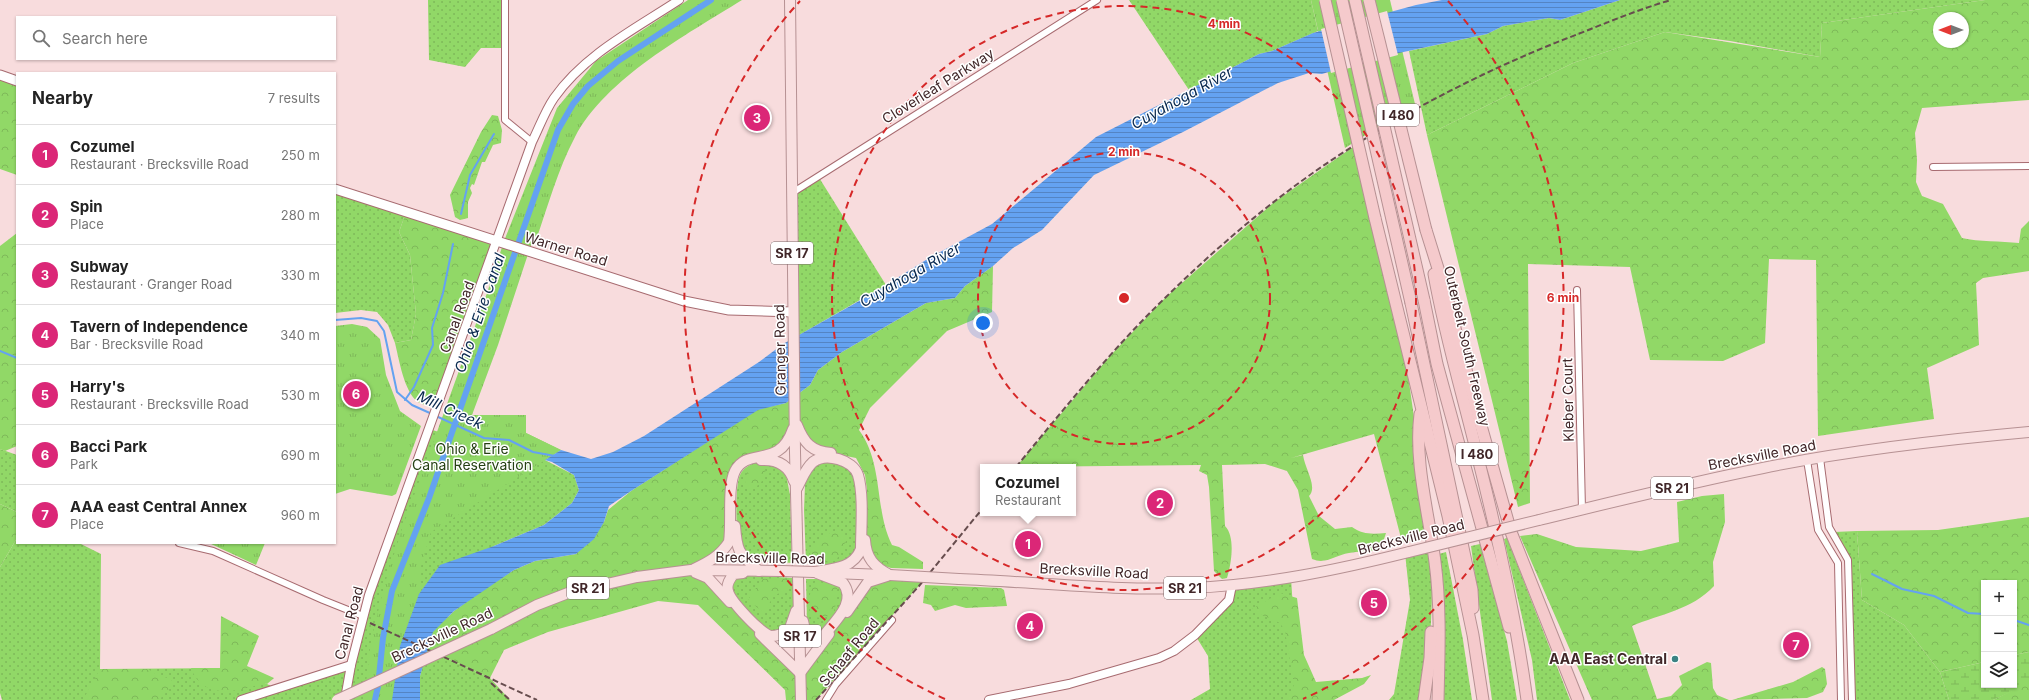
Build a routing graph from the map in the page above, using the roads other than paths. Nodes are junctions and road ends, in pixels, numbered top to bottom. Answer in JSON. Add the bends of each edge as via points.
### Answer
{"nodes":[{"id":1,"x":504,"y":0,"type":"edge"},
{"id":2,"x":679,"y":0,"type":"edge"},
{"id":3,"x":790,"y":0,"type":"edge"},
{"id":4,"x":1097,"y":0,"type":"edge"},
{"id":5,"x":1326,"y":0,"type":"edge"},
{"id":6,"x":1342,"y":0,"type":"edge"},
{"id":7,"x":1356,"y":0,"type":"edge"},
{"id":8,"x":1369,"y":0,"type":"edge"},
{"id":9,"x":0,"y":75,"type":"edge"},
{"id":10,"x":16,"y":81,"type":"edge"},
{"id":11,"x":532,"y":142,"type":"junction"},
{"id":12,"x":2029,"y":166,"type":"edge"},
{"id":13,"x":1933,"y":167,"type":"dead end"},
{"id":14,"x":336,"y":189,"type":"edge"},
{"id":15,"x":792,"y":193,"type":"junction"},
{"id":16,"x":501,"y":243,"type":"junction"},
{"id":17,"x":1577,"y":290,"type":"dead end"},
{"id":18,"x":1442,"y":295,"type":"junction"},
{"id":19,"x":794,"y":312,"type":"junction"},
{"id":20,"x":1421,"y":408,"type":"junction"},
{"id":21,"x":796,"y":421,"type":"junction"},
{"id":22,"x":2029,"y":432,"type":"edge"},
{"id":23,"x":1820,"y":458,"type":"junction"},
{"id":24,"x":1807,"y":460,"type":"junction"},
{"id":25,"x":797,"y":490,"type":"junction"},
{"id":26,"x":1582,"y":510,"type":"junction"},
{"id":27,"x":1431,"y":538,"type":"junction"},
{"id":28,"x":183,"y":544,"type":"edge"},
{"id":29,"x":691,"y":570,"type":"junction"},
{"id":30,"x":759,"y":571,"type":"junction"},
{"id":31,"x":814,"y":572,"type":"junction"},
{"id":32,"x":890,"y":575,"type":"junction"},
{"id":33,"x":1232,"y":585,"type":"junction"},
{"id":34,"x":800,"y":599,"type":"junction"},
{"id":35,"x":363,"y":616,"type":"junction"},
{"id":36,"x":892,"y":620,"type":"dead end"},
{"id":37,"x":1474,"y":642,"type":"junction"},
{"id":38,"x":351,"y":665,"type":"junction"},
{"id":39,"x":800,"y":678,"type":"junction"},
{"id":40,"x":1578,"y":698,"type":"edge"},
{"id":41,"x":241,"y":700,"type":"edge"},
{"id":42,"x":337,"y":700,"type":"edge"},
{"id":43,"x":345,"y":700,"type":"edge"},
{"id":44,"x":801,"y":700,"type":"edge"},
{"id":45,"x":826,"y":700,"type":"edge"},
{"id":46,"x":989,"y":700,"type":"edge"},
{"id":47,"x":1424,"y":700,"type":"edge"},
{"id":48,"x":1438,"y":700,"type":"edge"},
{"id":49,"x":1483,"y":700,"type":"edge"},
{"id":50,"x":1523,"y":700,"type":"edge"},
{"id":51,"x":1527,"y":700,"type":"edge"},
{"id":52,"x":1841,"y":700,"type":"edge"},
{"id":53,"x":1852,"y":700,"type":"edge"}],
"edges":[{"from":1,"to":11,"type":"street","via":[[505,120]]},
{"from":2,"to":11,"type":"street","name":"Canal Road","via":[[597,54],[576,73],[553,99]]},
{"from":3,"to":15,"type":"main road","name":"Granger Road","number":"SR 17"},
{"from":4,"to":15,"type":"street","name":"Cloverleaf Parkway"},
{"from":5,"to":20,"type":"highway","number":"I 480","bridge":true},
{"from":6,"to":37,"type":"highway","bridge":true,"via":[[1411,303],[1472,590]]},
{"from":7,"to":50,"type":"highway","bridge":true,"via":[[1438,364],[1508,623]]},
{"from":8,"to":18,"type":"highway","name":"Outerbelt South Freeway","number":"I 480","bridge":true},
{"from":9,"to":10,"type":"main road"},
{"from":11,"to":16,"type":"street","name":"Canal Road"},
{"from":12,"to":13,"type":"street"},
{"from":14,"to":16,"type":"main road","name":"Warner Road"},
{"from":15,"to":19,"type":"main road","name":"Granger Road","number":"SR 17"},
{"from":16,"to":19,"type":"main road","name":"Warner Road","via":[[684,301],[729,310]]},
{"from":16,"to":35,"type":"street","name":"Canal Road","via":[[439,402]]},
{"from":17,"to":26,"type":"street","name":"Kleber Court"},
{"from":18,"to":40,"type":"highway","via":[[1509,527]]},
{"from":18,"to":51,"type":"highway","name":"Outerbelt South Freeway","number":"I 480","via":[[1505,573]]},
{"from":19,"to":21,"type":"main road","name":"Granger Road","number":"SR 17"},
{"from":20,"to":27,"type":"highway","via":[[1418,432]]},
{"from":20,"to":37,"type":"highway","number":"I 480","via":[[1448,516]]},
{"from":21,"to":25,"type":"main road","name":"Granger Road","number":"SR 17"},
{"from":21,"to":29,"type":"main road","via":[[787,444],[779,451],[748,459],[738,466],[732,479],[729,542],[713,560]]},
{"from":21,"to":32,"type":"main road","via":[[803,439],[813,449],[847,457],[860,469],[864,483],[867,552],[874,565]]},
{"from":22,"to":23,"type":"main road","name":"Brecksville Road","number":"SR 21","via":[[1930,442]]},
{"from":23,"to":24,"type":"main road","name":"Brecksville Road","number":"SR 21"},
{"from":23,"to":53,"type":"street","via":[[1829,527],[1848,560]]},
{"from":24,"to":26,"type":"main road","name":"Brecksville Road","number":"SR 21","via":[[1741,472]]},
{"from":24,"to":52,"type":"street","via":[[1818,530],[1838,563]]},
{"from":25,"to":30,"type":"main road","via":[[788,468],[773,460],[758,460],[747,464],[738,475],[735,493],[737,546],[740,554]]},
{"from":25,"to":31,"type":"main road","via":[[806,470],[814,461],[823,458],[844,461],[858,474],[861,530],[861,549],[858,557],[843,567]]},
{"from":25,"to":34,"type":"main road","name":"Granger Road","number":"SR 17"},
{"from":26,"to":33,"type":"main road","name":"Brecksville Road","number":"SR 21","bridge":true,"via":[[1305,575]]},
{"from":27,"to":47,"type":"highway","via":[[1432,625]]},
{"from":27,"to":48,"type":"highway","via":[[1437,584]]},
{"from":28,"to":35,"type":"street","via":[[213,551]]},
{"from":29,"to":30,"type":"main road","name":"Brecksville Road","number":"SR 21"},
{"from":29,"to":39,"type":"main road","via":[[708,578]]},
{"from":29,"to":42,"type":"main road","name":"Brecksville Road","number":"SR 21","bridge":true,"via":[[637,577],[568,593],[537,605]]},
{"from":30,"to":31,"type":"main road","name":"Brecksville Road","number":"SR 21","bridge":true},
{"from":30,"to":34,"type":"main road","via":[[734,574],[727,590],[732,600],[762,631],[770,636],[789,631]]},
{"from":31,"to":32,"type":"main road","name":"Brecksville Road","number":"SR 21"},
{"from":31,"to":34,"type":"main road","via":[[843,583],[848,595],[847,606],[825,634],[812,637],[805,631]]},
{"from":32,"to":33,"type":"main road","name":"Brecksville Road","number":"SR 21","bridge":true,"via":[[1144,588]]},
{"from":32,"to":39,"type":"main road","via":[[868,582]]},
{"from":33,"to":46,"type":"street","via":[[1229,600],[1195,635],[1174,651],[1159,658],[1069,684]]},
{"from":34,"to":39,"type":"main road","name":"Granger Road","number":"SR 17"},
{"from":35,"to":38,"type":"street","name":"Canal Road"},
{"from":36,"to":45,"type":"street","name":"Schaaf Road","via":[[836,684]]},
{"from":37,"to":49,"type":"highway","number":"I 480"},
{"from":38,"to":41,"type":"street"},
{"from":38,"to":43,"type":"street","name":"Canal Road"},
{"from":39,"to":44,"type":"main road","name":"Granger Road","number":"SR 17"}]}
